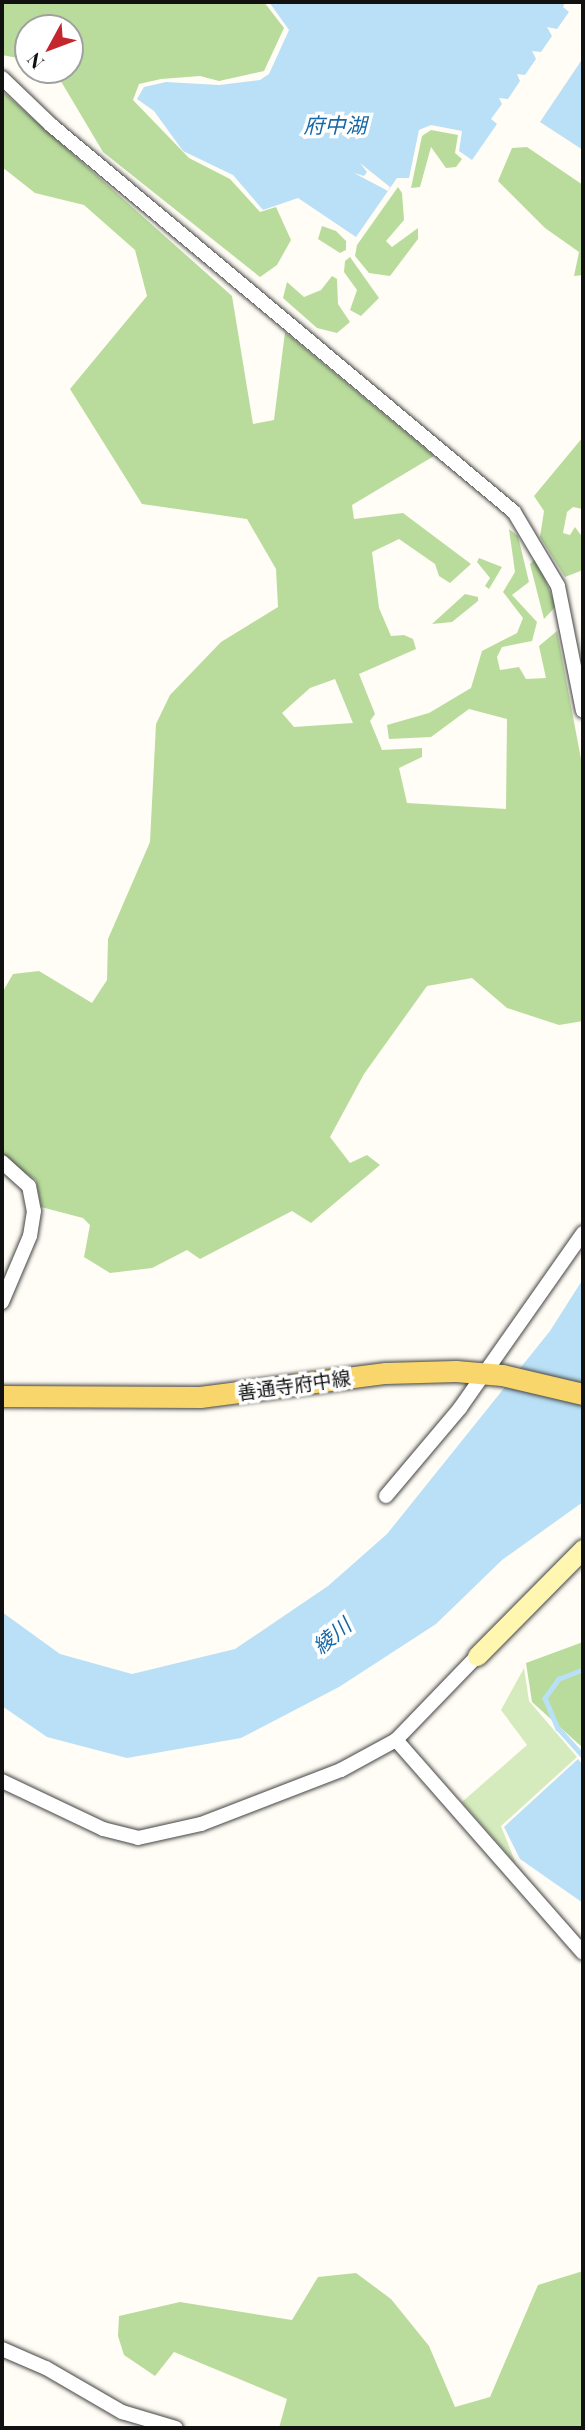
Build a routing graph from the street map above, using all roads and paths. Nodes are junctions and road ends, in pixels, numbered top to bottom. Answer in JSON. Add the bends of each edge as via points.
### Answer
{"nodes":[{"id":1,"x":2,"y":78,"type":"edge"},
{"id":2,"x":583,"y":711,"type":"edge"},
{"id":3,"x":2,"y":1163,"type":"edge"},
{"id":4,"x":583,"y":1233,"type":"edge"},
{"id":5,"x":2,"y":1302,"type":"edge"},
{"id":6,"x":492,"y":1374,"type":"junction"},
{"id":7,"x":583,"y":1394,"type":"edge"},
{"id":8,"x":2,"y":1396,"type":"edge"},
{"id":9,"x":386,"y":1496,"type":"dead end"},
{"id":10,"x":583,"y":1549,"type":"edge"},
{"id":11,"x":477,"y":1656,"type":"joint"},
{"id":12,"x":396,"y":1740,"type":"junction"},
{"id":13,"x":2,"y":1781,"type":"edge"},
{"id":14,"x":583,"y":1953,"type":"edge"},
{"id":15,"x":2,"y":2350,"type":"edge"},
{"id":16,"x":176,"y":2428,"type":"edge"}],
"edges":[{"from":1,"to":2,"type":"street","via":[[51,125],[514,512],[558,586]]},
{"from":3,"to":5,"type":"street","via":[[29,1186],[34,1211],[30,1236]]},
{"from":4,"to":6,"type":"street"},
{"from":6,"to":7,"type":"main road","name":"善通寺府中線"},
{"from":6,"to":8,"type":"main road","name":"善通寺府中線","via":[[385,1373],[200,1397]]},
{"from":6,"to":9,"type":"street"},
{"from":10,"to":11,"type":"street"},
{"from":11,"to":12,"type":"street"},
{"from":12,"to":13,"type":"street","via":[[341,1770],[201,1824],[138,1838],[103,1829]]},
{"from":12,"to":14,"type":"street"},
{"from":15,"to":16,"type":"street","via":[[122,2412]]}]}
